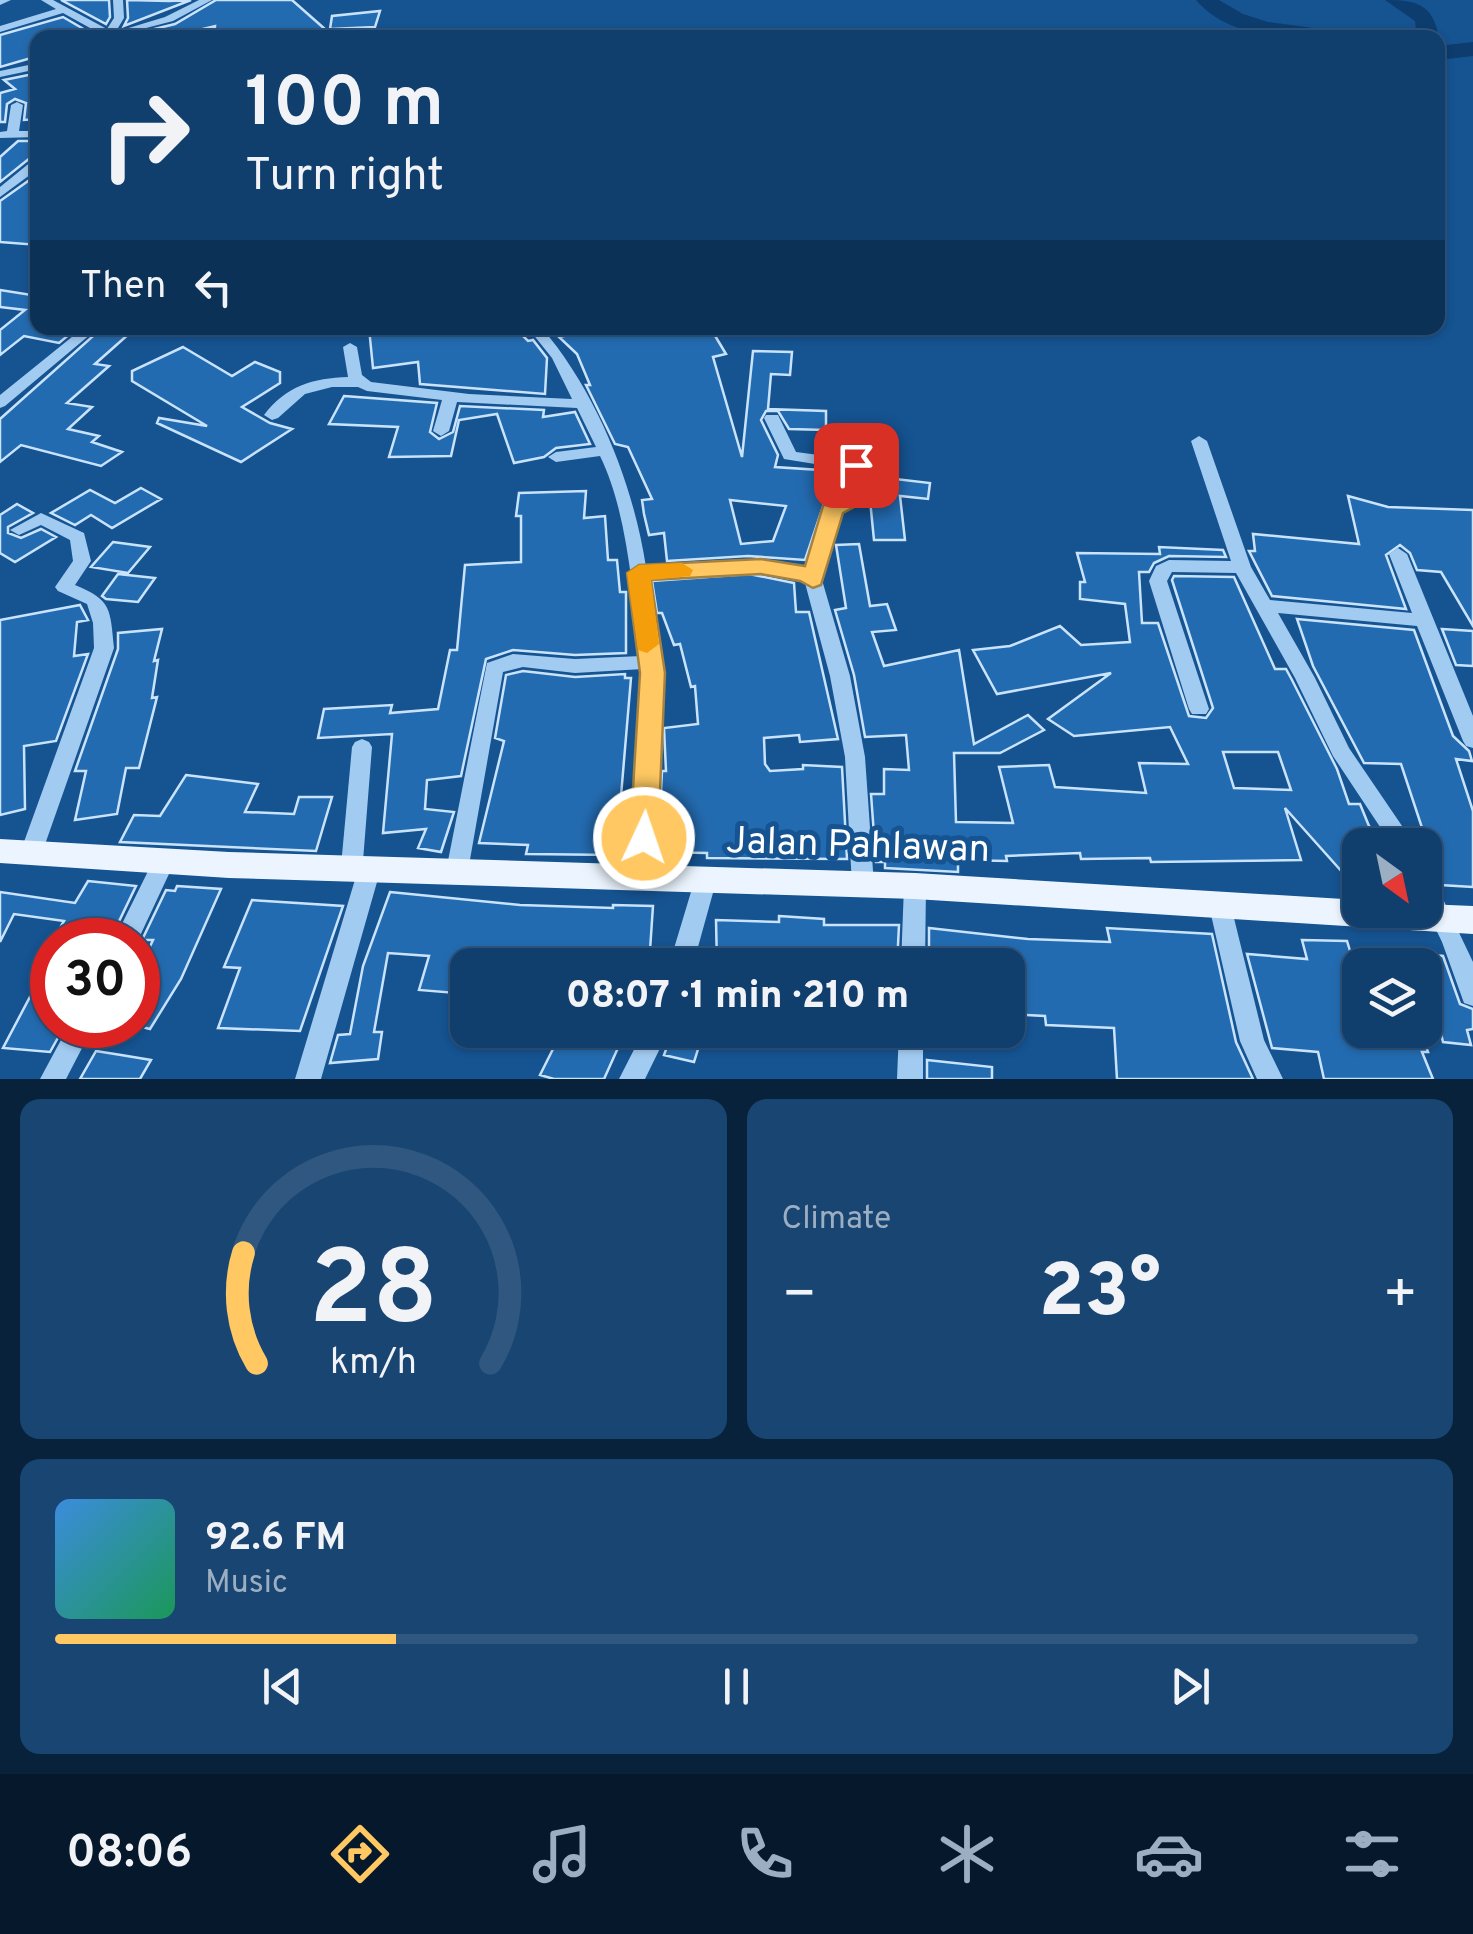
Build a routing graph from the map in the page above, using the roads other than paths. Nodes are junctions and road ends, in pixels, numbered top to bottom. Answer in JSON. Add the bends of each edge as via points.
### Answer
{"nodes":[{"id":1,"x":46,"y":0,"type":"edge"},
{"id":2,"x":118,"y":0,"type":"edge"},
{"id":3,"x":210,"y":2,"type":"edge"},
{"id":4,"x":64,"y":10,"type":"junction"},
{"id":5,"x":0,"y":28,"type":"edge"},
{"id":6,"x":111,"y":30,"type":"edge"},
{"id":7,"x":118,"y":30,"type":"edge"},
{"id":8,"x":127,"y":30,"type":"edge"},
{"id":9,"x":30,"y":68,"type":"edge"},
{"id":10,"x":0,"y":74,"type":"edge"},
{"id":11,"x":18,"y":105,"type":"dead end"},
{"id":12,"x":6,"y":135,"type":"edge"},
{"id":13,"x":30,"y":168,"type":"edge"},
{"id":14,"x":0,"y":192,"type":"edge"},
{"id":15,"x":83,"y":335,"type":"edge"},
{"id":16,"x":542,"y":335,"type":"edge"},
{"id":17,"x":350,"y":348,"type":"dead end"},
{"id":18,"x":358,"y":382,"type":"junction"},
{"id":19,"x":450,"y":397,"type":"junction"},
{"id":20,"x":0,"y":403,"type":"edge"},
{"id":21,"x":583,"y":404,"type":"junction"},
{"id":22,"x":272,"y":415,"type":"dead end"},
{"id":23,"x":772,"y":418,"type":"dead end"},
{"id":24,"x":441,"y":431,"type":"dead end"},
{"id":25,"x":1199,"y":441,"type":"dead end"},
{"id":26,"x":606,"y":450,"type":"junction"},
{"id":27,"x":556,"y":457,"type":"dead end"},
{"id":28,"x":881,"y":463,"type":"dead end"},
{"id":29,"x":856,"y":465,"type":"junction"},
{"id":30,"x":18,"y":530,"type":"dead end"},
{"id":31,"x":1398,"y":554,"type":"dead end"},
{"id":32,"x":1242,"y":567,"type":"junction"},
{"id":33,"x":639,"y":573,"type":"junction"},
{"id":34,"x":813,"y":580,"type":"junction"},
{"id":35,"x":1264,"y":606,"type":"junction"},
{"id":36,"x":1426,"y":620,"type":"junction"},
{"id":37,"x":649,"y":662,"type":"junction"},
{"id":38,"x":1199,"y":708,"type":"dead end"},
{"id":39,"x":1473,"y":742,"type":"edge"},
{"id":40,"x":362,"y":747,"type":"dead end"},
{"id":41,"x":1392,"y":828,"type":"edge"},
{"id":42,"x":16,"y":852,"type":"edge"},
{"id":43,"x":165,"y":859,"type":"junction"},
{"id":44,"x":361,"y":867,"type":"junction"},
{"id":45,"x":456,"y":870,"type":"junction"},
{"id":46,"x":642,"y":877,"type":"junction"},
{"id":47,"x":705,"y":882,"type":"junction"},
{"id":48,"x":864,"y":885,"type":"junction"},
{"id":49,"x":916,"y":886,"type":"junction"},
{"id":50,"x":1220,"y":906,"type":"junction"},
{"id":51,"x":137,"y":918,"type":"edge"},
{"id":52,"x":1457,"y":919,"type":"edge"},
{"id":53,"x":686,"y":948,"type":"edge"},
{"id":54,"x":914,"y":948,"type":"edge"},
{"id":55,"x":1473,"y":996,"type":"edge"},
{"id":56,"x":70,"y":1048,"type":"edge"},
{"id":57,"x":648,"y":1048,"type":"edge"},
{"id":58,"x":911,"y":1048,"type":"edge"},
{"id":59,"x":53,"y":1079,"type":"edge"},
{"id":60,"x":308,"y":1079,"type":"edge"},
{"id":61,"x":632,"y":1079,"type":"edge"},
{"id":62,"x":910,"y":1079,"type":"edge"},
{"id":63,"x":1270,"y":1079,"type":"edge"}],
"edges":[{"from":1,"to":4,"type":"street"},
{"from":2,"to":7,"type":"street"},
{"from":3,"to":8,"type":"street"},
{"from":4,"to":5,"type":"street"},
{"from":4,"to":6,"type":"street"},
{"from":9,"to":10,"type":"street"},
{"from":11,"to":12,"type":"street"},
{"from":13,"to":14,"type":"street"},
{"from":15,"to":20,"type":"street"},
{"from":16,"to":21,"type":"street"},
{"from":17,"to":18,"type":"street"},
{"from":18,"to":19,"type":"street"},
{"from":18,"to":22,"type":"street","via":[[290,393]]},
{"from":19,"to":21,"type":"street"},
{"from":19,"to":24,"type":"street"},
{"from":21,"to":26,"type":"street"},
{"from":23,"to":29,"type":"street","via":[[790,456]]},
{"from":25,"to":32,"type":"street"},
{"from":26,"to":27,"type":"street"},
{"from":26,"to":33,"type":"street","via":[[625,500]]},
{"from":28,"to":29,"type":"street","via":[[857,458]]},
{"from":29,"to":34,"type":"street","via":[[844,506],[834,506]]},
{"from":30,"to":42,"type":"street","via":[[41,518],[78,537],[82,562],[64,587],[95,600],[104,648]]},
{"from":31,"to":36,"type":"street"},
{"from":32,"to":35,"type":"street"},
{"from":32,"to":38,"type":"street","via":[[1168,566],[1158,582]]},
{"from":33,"to":34,"type":"street","via":[[761,567]]},
{"from":33,"to":37,"type":"street"},
{"from":34,"to":48,"type":"street","via":[[856,757]]},
{"from":35,"to":36,"type":"street"},
{"from":35,"to":41,"type":"street","via":[[1340,751]]},
{"from":36,"to":39,"type":"street"},
{"from":37,"to":45,"type":"street","via":[[573,666],[526,660],[494,668]]},
{"from":37,"to":46,"type":"street"},
{"from":40,"to":44,"type":"street","via":[[354,803]]},
{"from":42,"to":43,"type":"main road","name":"Jalan Pahlawan"},
{"from":43,"to":44,"type":"main road","name":"Jalan Pahlawan"},
{"from":43,"to":51,"type":"street"},
{"from":44,"to":45,"type":"main road","name":"Jalan Pahlawan"},
{"from":44,"to":60,"type":"street"},
{"from":45,"to":46,"type":"main road","name":"Jalan Pahlawan"},
{"from":46,"to":47,"type":"main road","name":"Jalan Pahlawan"},
{"from":47,"to":48,"type":"main road","name":"Jalan Pahlawan"},
{"from":47,"to":53,"type":"street"},
{"from":48,"to":49,"type":"main road","name":"Jalan Pahlawan"},
{"from":49,"to":50,"type":"main road","name":"Jalan Pahlawan"},
{"from":49,"to":54,"type":"street"},
{"from":50,"to":52,"type":"main road","name":"Jalan Pahlawan"},
{"from":50,"to":63,"type":"street","via":[[1252,1042]]},
{"from":52,"to":55,"type":"street","via":[[1454,942]]},
{"from":56,"to":59,"type":"street"},
{"from":57,"to":61,"type":"street"},
{"from":58,"to":62,"type":"street"}]}
